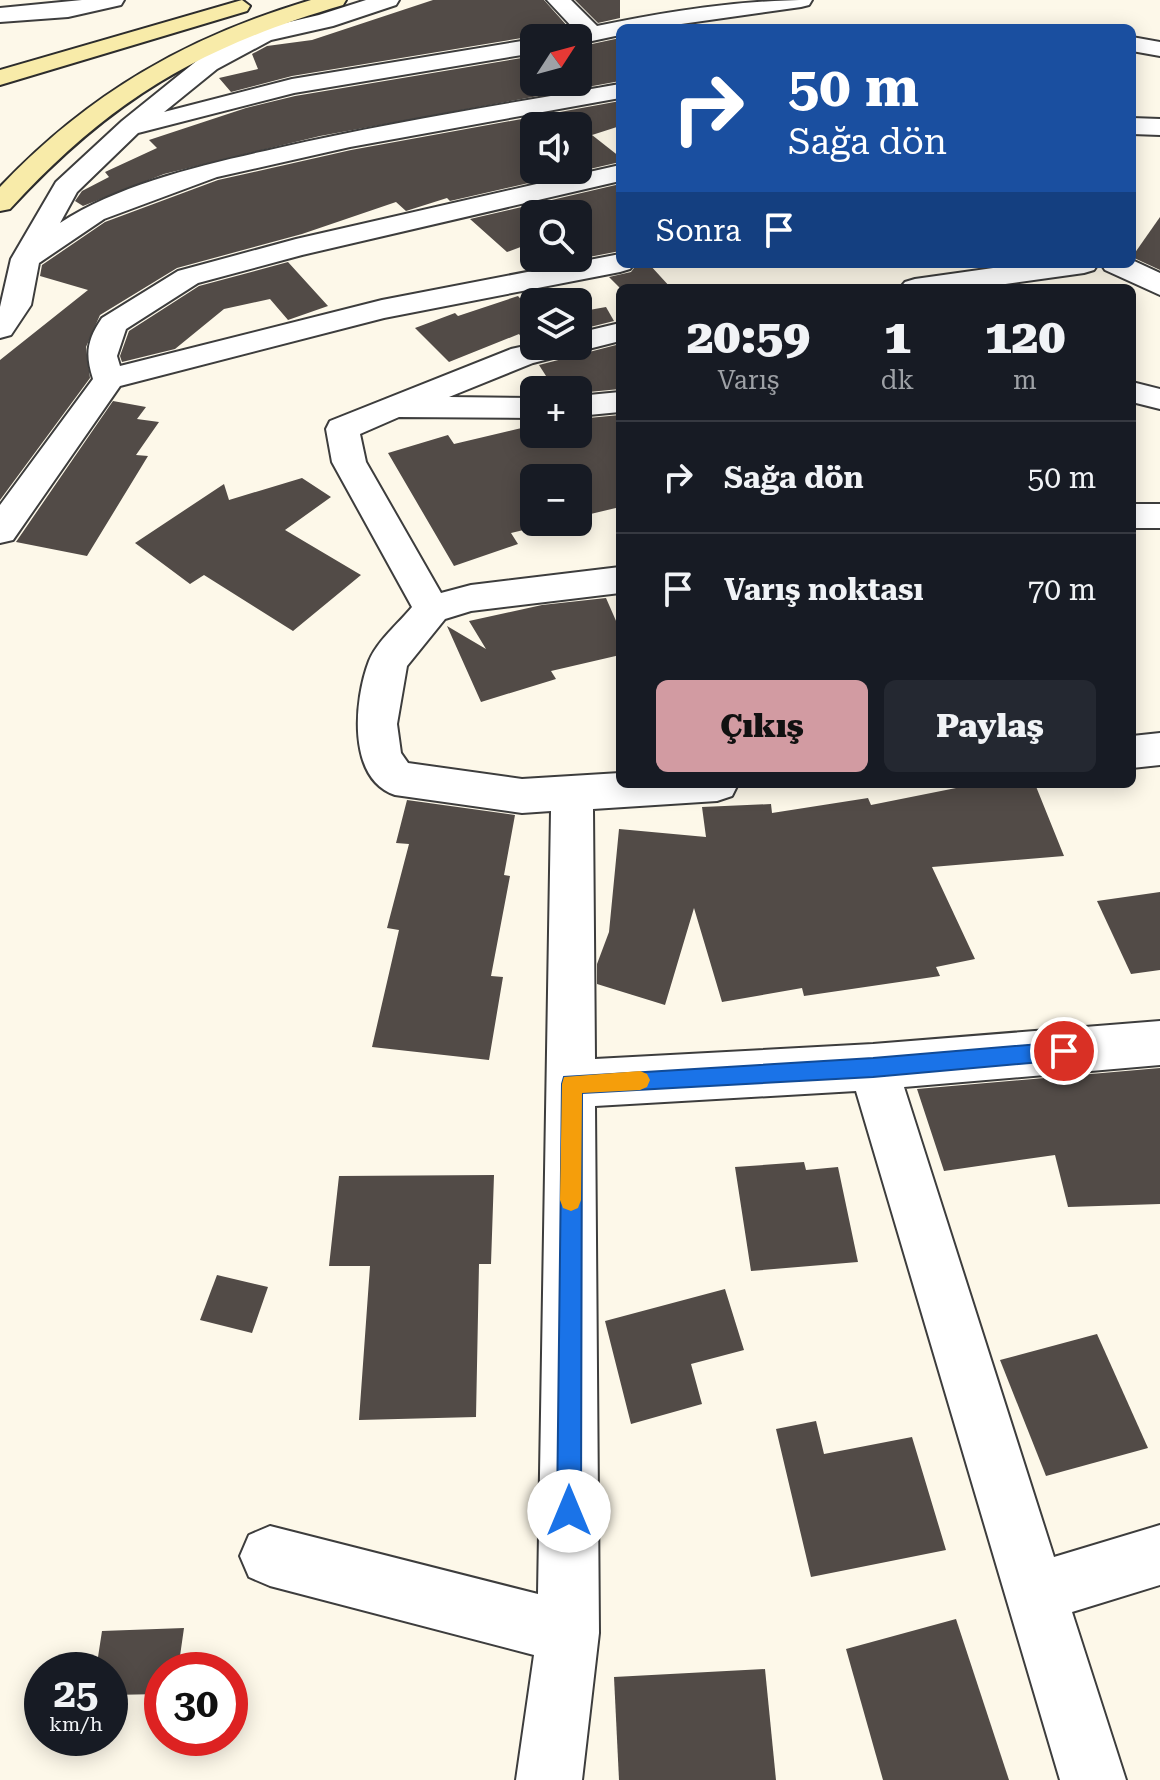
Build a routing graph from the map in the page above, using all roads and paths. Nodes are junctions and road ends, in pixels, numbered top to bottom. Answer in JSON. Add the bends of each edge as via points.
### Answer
{"nodes":[{"id":1,"x":113,"y":0,"type":"edge"},
{"id":2,"x":260,"y":0,"type":"edge"},
{"id":3,"x":335,"y":0,"type":"edge"},
{"id":4,"x":388,"y":0,"type":"edge"},
{"id":5,"x":558,"y":0,"type":"edge"},
{"id":6,"x":801,"y":0,"type":"edge"},
{"id":7,"x":747,"y":4,"type":"edge"},
{"id":8,"x":0,"y":15,"type":"edge"},
{"id":9,"x":574,"y":24,"type":"edge"},
{"id":10,"x":639,"y":24,"type":"edge"},
{"id":11,"x":769,"y":24,"type":"edge"},
{"id":12,"x":616,"y":29,"type":"edge"},
{"id":13,"x":592,"y":34,"type":"edge"},
{"id":14,"x":1136,"y":45,"type":"edge"},
{"id":15,"x":520,"y":48,"type":"edge"},
{"id":16,"x":1160,"y":49,"type":"edge"},
{"id":17,"x":31,"y":69,"type":"junction"},
{"id":18,"x":0,"y":78,"type":"edge"},
{"id":19,"x":0,"y":85,"type":"edge"},
{"id":20,"x":616,"y":92,"type":"edge"},
{"id":21,"x":1136,"y":126,"type":"edge"},
{"id":22,"x":1160,"y":127,"type":"edge"},
{"id":23,"x":127,"y":130,"type":"junction"},
{"id":24,"x":616,"y":174,"type":"edge"},
{"id":25,"x":0,"y":203,"type":"edge"},
{"id":26,"x":25,"y":259,"type":"junction"},
{"id":27,"x":616,"y":264,"type":"edge"},
{"id":28,"x":1056,"y":268,"type":"edge"},
{"id":29,"x":1127,"y":268,"type":"edge"},
{"id":30,"x":943,"y":284,"type":"edge"},
{"id":31,"x":1160,"y":286,"type":"edge"},
{"id":32,"x":0,"y":329,"type":"edge"},
{"id":33,"x":616,"y":333,"type":"edge"},
{"id":34,"x":592,"y":339,"type":"edge"},
{"id":35,"x":520,"y":357,"type":"edge"},
{"id":36,"x":1160,"y":371,"type":"edge"},
{"id":37,"x":1136,"y":372,"type":"edge"},
{"id":38,"x":109,"y":379,"type":"junction"},
{"id":39,"x":1136,"y":393,"type":"edge"},
{"id":40,"x":1160,"y":399,"type":"edge"},
{"id":41,"x":616,"y":402,"type":"edge"},
{"id":42,"x":592,"y":405,"type":"edge"},
{"id":43,"x":395,"y":407,"type":"junction"},
{"id":44,"x":520,"y":408,"type":"edge"},
{"id":45,"x":1136,"y":516,"type":"edge"},
{"id":46,"x":1160,"y":516,"type":"edge"},
{"id":47,"x":0,"y":531,"type":"edge"},
{"id":48,"x":616,"y":580,"type":"edge"},
{"id":49,"x":432,"y":609,"type":"junction"},
{"id":50,"x":1160,"y":749,"type":"edge"},
{"id":51,"x":1136,"y":752,"type":"edge"},
{"id":52,"x":653,"y":788,"type":"edge"},
{"id":53,"x":572,"y":793,"type":"junction"},
{"id":54,"x":1160,"y":1043,"type":"edge"},
{"id":55,"x":873,"y":1067,"type":"junction"},
{"id":56,"x":572,"y":1084,"type":"junction"},
{"id":57,"x":1160,"y":1555,"type":"edge"},
{"id":58,"x":270,"y":1556,"type":"dead end"},
{"id":59,"x":1035,"y":1593,"type":"junction"},
{"id":60,"x":568,"y":1633,"type":"junction"},
{"id":61,"x":549,"y":1780,"type":"edge"},
{"id":62,"x":1093,"y":1780,"type":"edge"}],
"edges":[{"from":1,"to":8,"type":"street"},
{"from":2,"to":17,"type":"main road"},
{"from":3,"to":25,"type":"main road","via":[[211,43],[160,72],[88,119]]},
{"from":4,"to":23,"type":"street","via":[[263,35],[208,64]]},
{"from":5,"to":9,"type":"street"},
{"from":6,"to":7,"type":"street"},
{"from":7,"to":10,"type":"street"},
{"from":7,"to":11,"type":"street"},
{"from":12,"to":13,"type":"street"},
{"from":14,"to":16,"type":"street"},
{"from":15,"to":23,"type":"street","via":[[292,86]]},
{"from":17,"to":18,"type":"main road"},
{"from":17,"to":19,"type":"main road"},
{"from":20,"to":26,"type":"street","via":[[350,139],[209,171],[94,213]]},
{"from":21,"to":22,"type":"street"},
{"from":23,"to":26,"type":"street","via":[[66,188]]},
{"from":24,"to":38,"type":"street","via":[[188,277],[113,324],[101,356]]},
{"from":26,"to":32,"type":"street","via":[[16,305]]},
{"from":27,"to":38,"type":"street","via":[[382,309]]},
{"from":28,"to":30,"type":"street"},
{"from":29,"to":31,"type":"street"},
{"from":33,"to":34,"type":"street"},
{"from":35,"to":43,"type":"street"},
{"from":36,"to":37,"type":"street"},
{"from":38,"to":47,"type":"street"},
{"from":39,"to":40,"type":"street"},
{"from":41,"to":42,"type":"street"},
{"from":43,"to":44,"type":"street"},
{"from":43,"to":49,"type":"street","via":[[342,429],[349,462]]},
{"from":45,"to":46,"type":"street"},
{"from":48,"to":49,"type":"street","via":[[471,598]]},
{"from":49,"to":53,"type":"street","via":[[388,662],[377,724],[381,756],[395,778],[522,796]]},
{"from":50,"to":51,"type":"street"},
{"from":52,"to":53,"type":"street"},
{"from":53,"to":56,"type":"street"},
{"from":54,"to":55,"type":"street"},
{"from":55,"to":56,"type":"street"},
{"from":55,"to":59,"type":"street"},
{"from":56,"to":60,"type":"street"},
{"from":57,"to":59,"type":"street"},
{"from":58,"to":60,"type":"street"},
{"from":59,"to":62,"type":"street"},
{"from":60,"to":61,"type":"street"}]}
